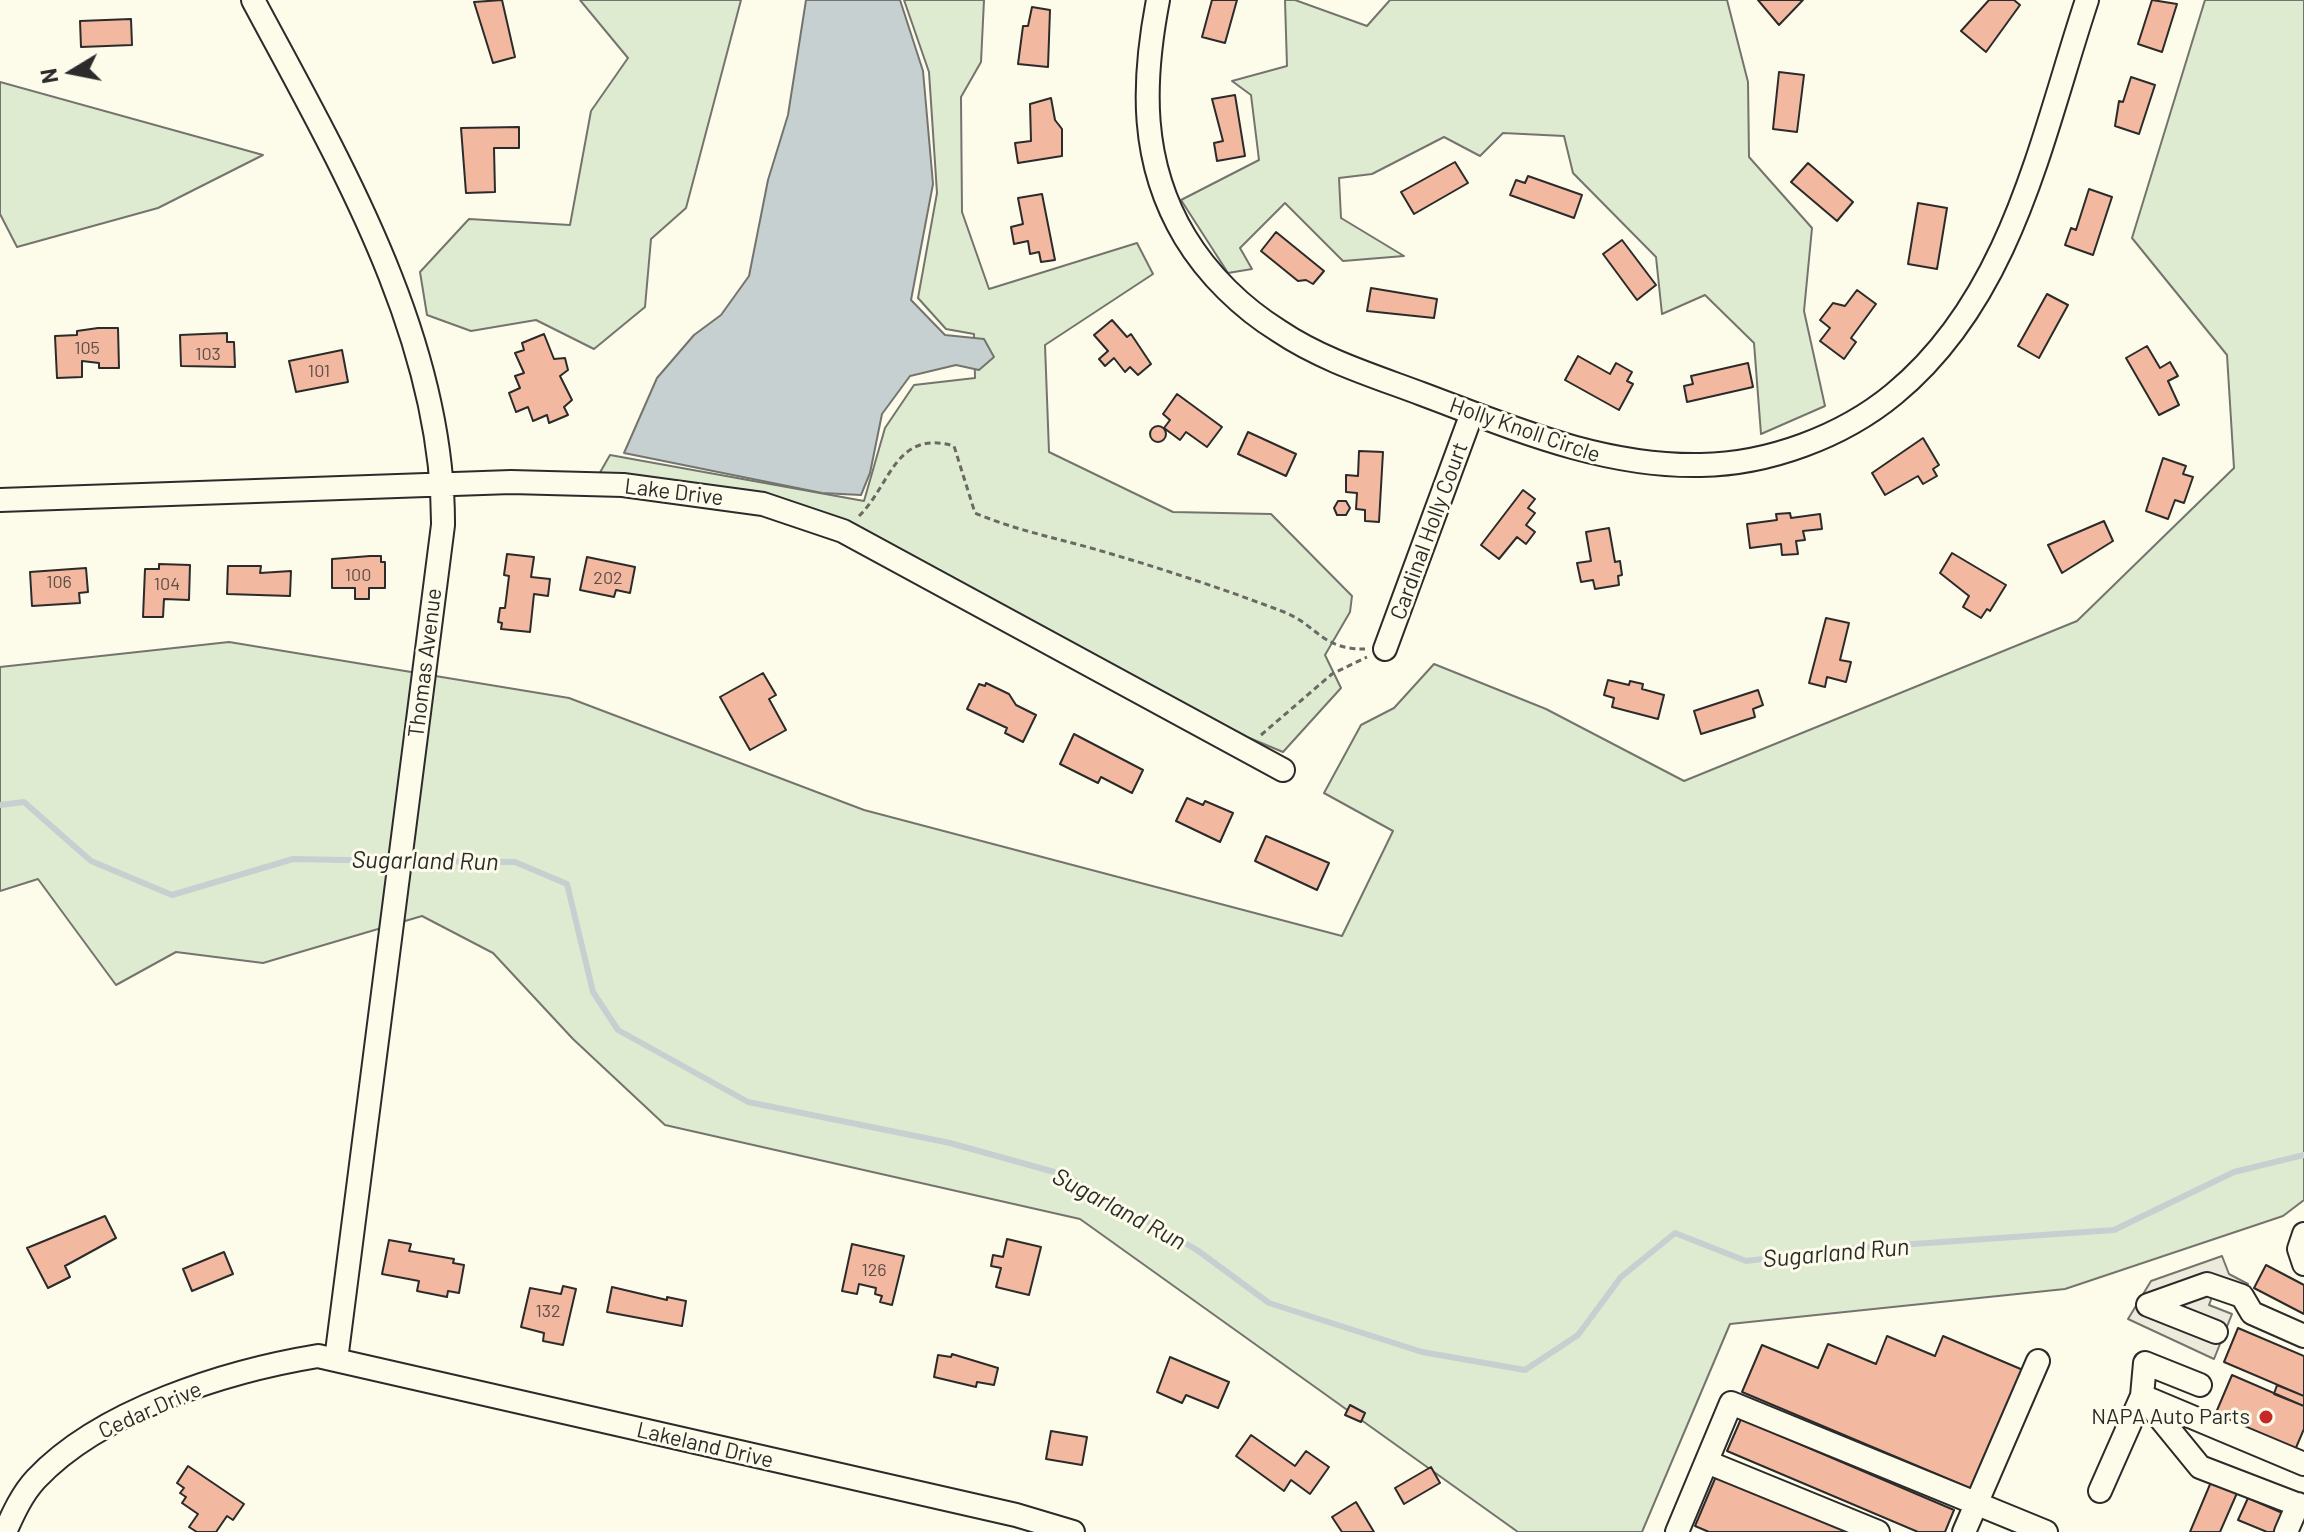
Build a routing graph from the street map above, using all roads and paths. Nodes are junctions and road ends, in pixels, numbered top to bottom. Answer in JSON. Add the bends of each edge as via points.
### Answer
{"nodes":[{"id":1,"x":253,"y":0,"type":"edge"},
{"id":2,"x":1158,"y":0,"type":"edge"},
{"id":3,"x":2087,"y":0,"type":"edge"},
{"id":4,"x":1472,"y":413,"type":"junction"},
{"id":5,"x":443,"y":486,"type":"junction"},
{"id":6,"x":0,"y":500,"type":"edge"},
{"id":7,"x":843,"y":531,"type":"junction"},
{"id":8,"x":1385,"y":649,"type":"junction"},
{"id":9,"x":1248,"y":752,"type":"junction"},
{"id":10,"x":1283,"y":770,"type":"dead end"},
{"id":11,"x":2304,"y":1234,"type":"edge"},
{"id":12,"x":2304,"y":1264,"type":"edge"},
{"id":13,"x":2216,"y":1332,"type":"dead end"},
{"id":14,"x":2304,"y":1336,"type":"edge"},
{"id":15,"x":336,"y":1360,"type":"junction"},
{"id":16,"x":2038,"y":1361,"type":"dead end"},
{"id":17,"x":2200,"y":1385,"type":"dead end"},
{"id":18,"x":2142,"y":1396,"type":"junction"},
{"id":19,"x":1707,"y":1462,"type":"junction"},
{"id":20,"x":2304,"y":1464,"type":"edge"},
{"id":21,"x":2100,"y":1491,"type":"dead end"},
{"id":22,"x":1977,"y":1504,"type":"junction"},
{"id":23,"x":2301,"y":1506,"type":"edge"},
{"id":24,"x":5,"y":1532,"type":"edge"},
{"id":25,"x":1073,"y":1532,"type":"edge"},
{"id":26,"x":1677,"y":1532,"type":"edge"},
{"id":27,"x":1878,"y":1532,"type":"edge"},
{"id":28,"x":1964,"y":1532,"type":"edge"},
{"id":29,"x":2046,"y":1532,"type":"edge"},
{"id":30,"x":2286,"y":1532,"type":"edge"}],
"edges":[{"from":1,"to":5,"type":"street","name":"Thomas Avenue","via":[[364,209],[394,283],[427,400]]},
{"from":2,"to":4,"type":"street","name":"Holly Knoll Circle","via":[[1146,73],[1150,144],[1170,209],[1207,268],[1256,315],[1292,339]]},
{"from":3,"to":4,"type":"street","name":"Holly Knoll Circle","via":[[1996,267],[1951,337],[1867,414],[1788,449],[1705,465],[1609,458]]},
{"from":4,"to":8,"type":"street","name":"Cardinal Holly Court"},
{"from":5,"to":6,"type":"street","name":"Lake Drive"},
{"from":5,"to":7,"type":"street","name":"Lake Drive","via":[[623,485],[763,504]]},
{"from":5,"to":15,"type":"street","name":"Thomas Avenue","via":[[443,525]]},
{"from":7,"to":8,"type":"path","via":[[874,501],[889,471],[909,448],[935,440],[954,446],[975,513],[1288,613],[1344,650]]},
{"from":7,"to":9,"type":"street","name":"Lake Drive"},
{"from":8,"to":9,"type":"path","via":[[1332,674]]},
{"from":9,"to":10,"type":"street","name":"Lake Drive"},
{"from":11,"to":12,"type":"street","via":[[2299,1249]]},
{"from":13,"to":14,"type":"street","via":[[2148,1305],[2207,1284],[2242,1296],[2252,1313]]},
{"from":15,"to":24,"type":"street","name":"Cedar Drive","via":[[318,1356],[234,1374],[116,1423],[40,1475]]},
{"from":15,"to":25,"type":"street","name":"Lakeland Drive"},
{"from":16,"to":22,"type":"street"},
{"from":17,"to":18,"type":"street","via":[[2145,1363]]},
{"from":18,"to":20,"type":"street"},
{"from":18,"to":21,"type":"street"},
{"from":18,"to":23,"type":"street","via":[[2200,1467]]},
{"from":19,"to":22,"type":"street","via":[[1731,1403]]},
{"from":19,"to":26,"type":"street"},
{"from":19,"to":27,"type":"street"},
{"from":22,"to":28,"type":"street"},
{"from":22,"to":29,"type":"street"},
{"from":23,"to":30,"type":"street"}]}
